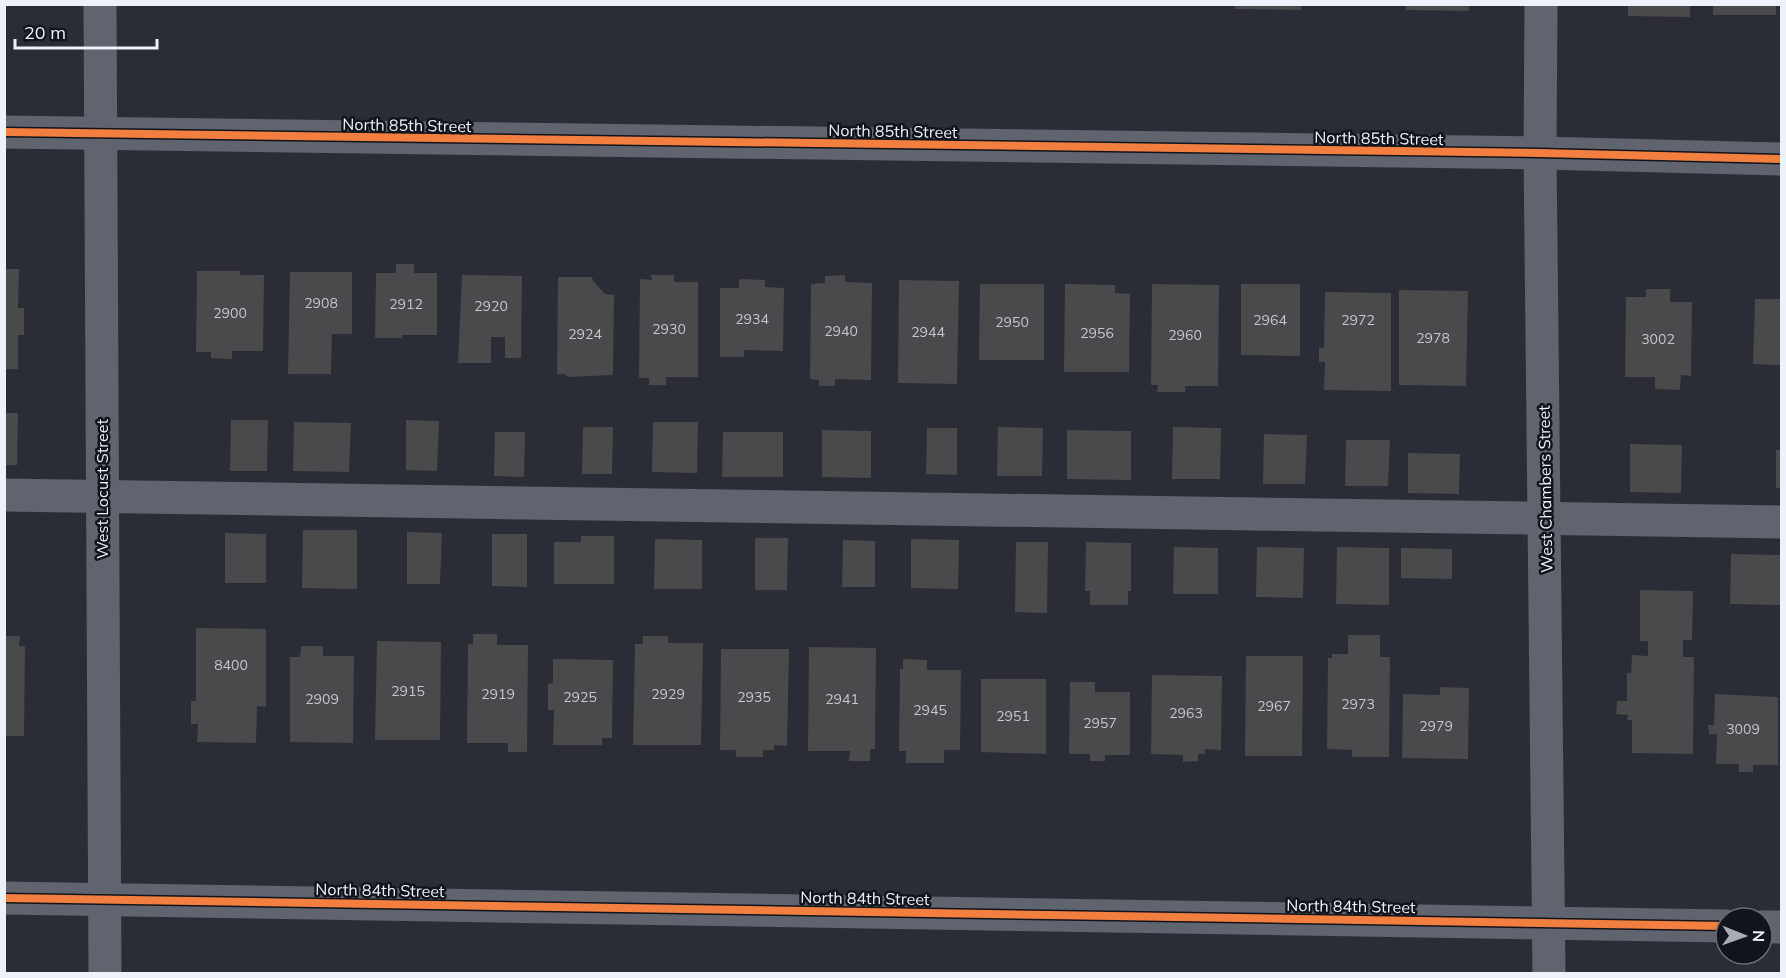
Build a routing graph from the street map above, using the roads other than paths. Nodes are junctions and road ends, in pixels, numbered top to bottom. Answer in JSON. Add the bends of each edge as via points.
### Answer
{"nodes":[{"id":1,"x":100,"y":4,"type":"edge"},
{"id":2,"x":1541,"y":4,"type":"edge"},
{"id":3,"x":4,"y":132,"type":"edge"},
{"id":4,"x":101,"y":134,"type":"junction"},
{"id":5,"x":1540,"y":153,"type":"junction"},
{"id":6,"x":1782,"y":159,"type":"edge"},
{"id":7,"x":4,"y":495,"type":"edge"},
{"id":8,"x":102,"y":497,"type":"junction"},
{"id":9,"x":1545,"y":520,"type":"junction"},
{"id":10,"x":1782,"y":522,"type":"edge"},
{"id":11,"x":4,"y":898,"type":"edge"},
{"id":12,"x":105,"y":899,"type":"junction"},
{"id":13,"x":1549,"y":922,"type":"junction"},
{"id":14,"x":1714,"y":926,"type":"edge"},
{"id":15,"x":105,"y":974,"type":"edge"},
{"id":16,"x":1549,"y":974,"type":"edge"}],
"edges":[{"from":1,"to":4,"type":"street","name":"West Locust Street"},
{"from":2,"to":5,"type":"street","name":"West Chambers Street"},
{"from":3,"to":4,"type":"street","name":"North 85th Street"},
{"from":4,"to":5,"type":"street","name":"North 85th Street"},
{"from":4,"to":8,"type":"street","name":"West Locust Street"},
{"from":5,"to":6,"type":"street","name":"North 85th Street"},
{"from":5,"to":9,"type":"street","name":"West Chambers Street"},
{"from":7,"to":8,"type":"street"},
{"from":8,"to":9,"type":"street"},
{"from":8,"to":12,"type":"street","name":"West Locust Street"},
{"from":9,"to":10,"type":"street"},
{"from":9,"to":13,"type":"street","name":"West Chambers Street"},
{"from":11,"to":12,"type":"street","name":"North 84th Street"},
{"from":12,"to":13,"type":"street","name":"North 84th Street"},
{"from":12,"to":15,"type":"street","name":"West Locust Street"},
{"from":13,"to":14,"type":"street","name":"North 84th Street"},
{"from":13,"to":16,"type":"street","name":"West Chambers Street"}]}
